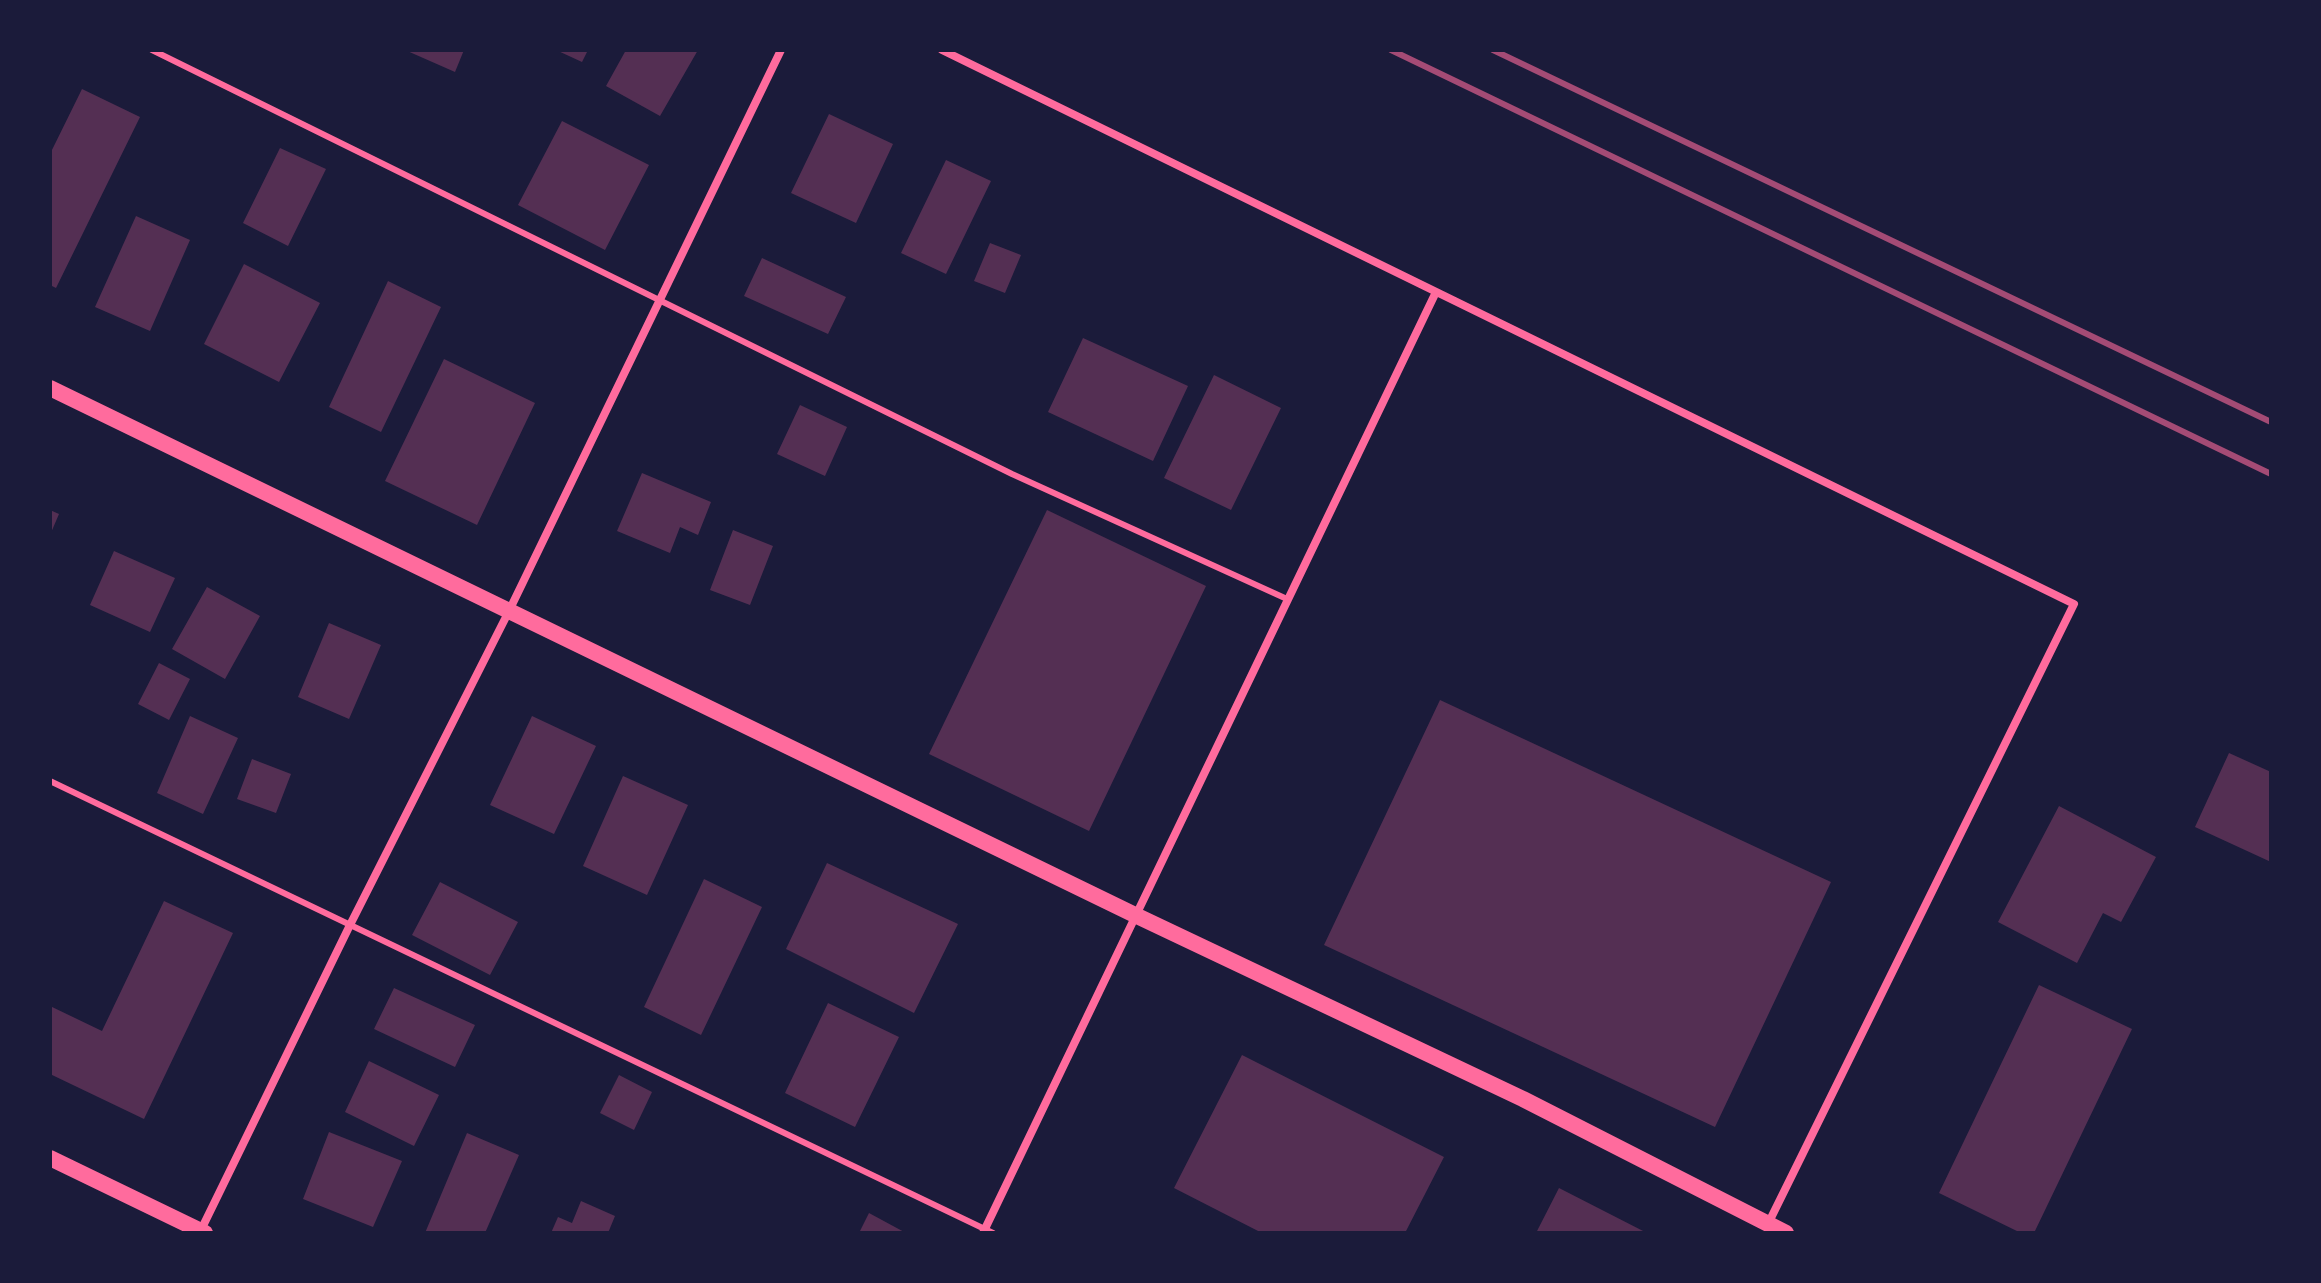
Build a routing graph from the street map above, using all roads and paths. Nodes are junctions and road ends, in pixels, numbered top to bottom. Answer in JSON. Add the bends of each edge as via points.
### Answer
{"nodes":[{"id":1,"x":152,"y":50,"type":"edge"},
{"id":2,"x":781,"y":50,"type":"edge"},
{"id":3,"x":942,"y":50,"type":"edge"},
{"id":4,"x":1436,"y":292,"type":"junction"},
{"id":5,"x":661,"y":301,"type":"junction"},
{"id":6,"x":50,"y":388,"type":"edge"},
{"id":7,"x":1287,"y":599,"type":"junction"},
{"id":8,"x":509,"y":611,"type":"junction"},
{"id":9,"x":50,"y":781,"type":"edge"},
{"id":10,"x":1135,"y":915,"type":"junction"},
{"id":11,"x":350,"y":925,"type":"junction"},
{"id":12,"x":50,"y":1158,"type":"edge"},
{"id":13,"x":1767,"y":1224,"type":"junction"},
{"id":14,"x":202,"y":1232,"type":"edge"},
{"id":15,"x":987,"y":1232,"type":"edge"},
{"id":16,"x":1786,"y":1233,"type":"edge"}],
"edges":[{"from":1,"to":5,"type":"lane"},
{"from":2,"to":5,"type":"street"},
{"from":3,"to":4,"type":"street"},
{"from":4,"to":7,"type":"street"},
{"from":4,"to":13,"type":"street","via":[[2074,604]]},
{"from":5,"to":7,"type":"lane","via":[[1012,474]]},
{"from":5,"to":8,"type":"street"},
{"from":6,"to":8,"type":"main road"},
{"from":7,"to":10,"type":"street"},
{"from":8,"to":10,"type":"main road"},
{"from":8,"to":11,"type":"street"},
{"from":9,"to":11,"type":"lane"},
{"from":10,"to":13,"type":"main road","via":[[1523,1099]]},
{"from":10,"to":15,"type":"street"},
{"from":11,"to":14,"type":"street"},
{"from":11,"to":15,"type":"lane"},
{"from":12,"to":14,"type":"main road"},
{"from":13,"to":16,"type":"main road"}]}
